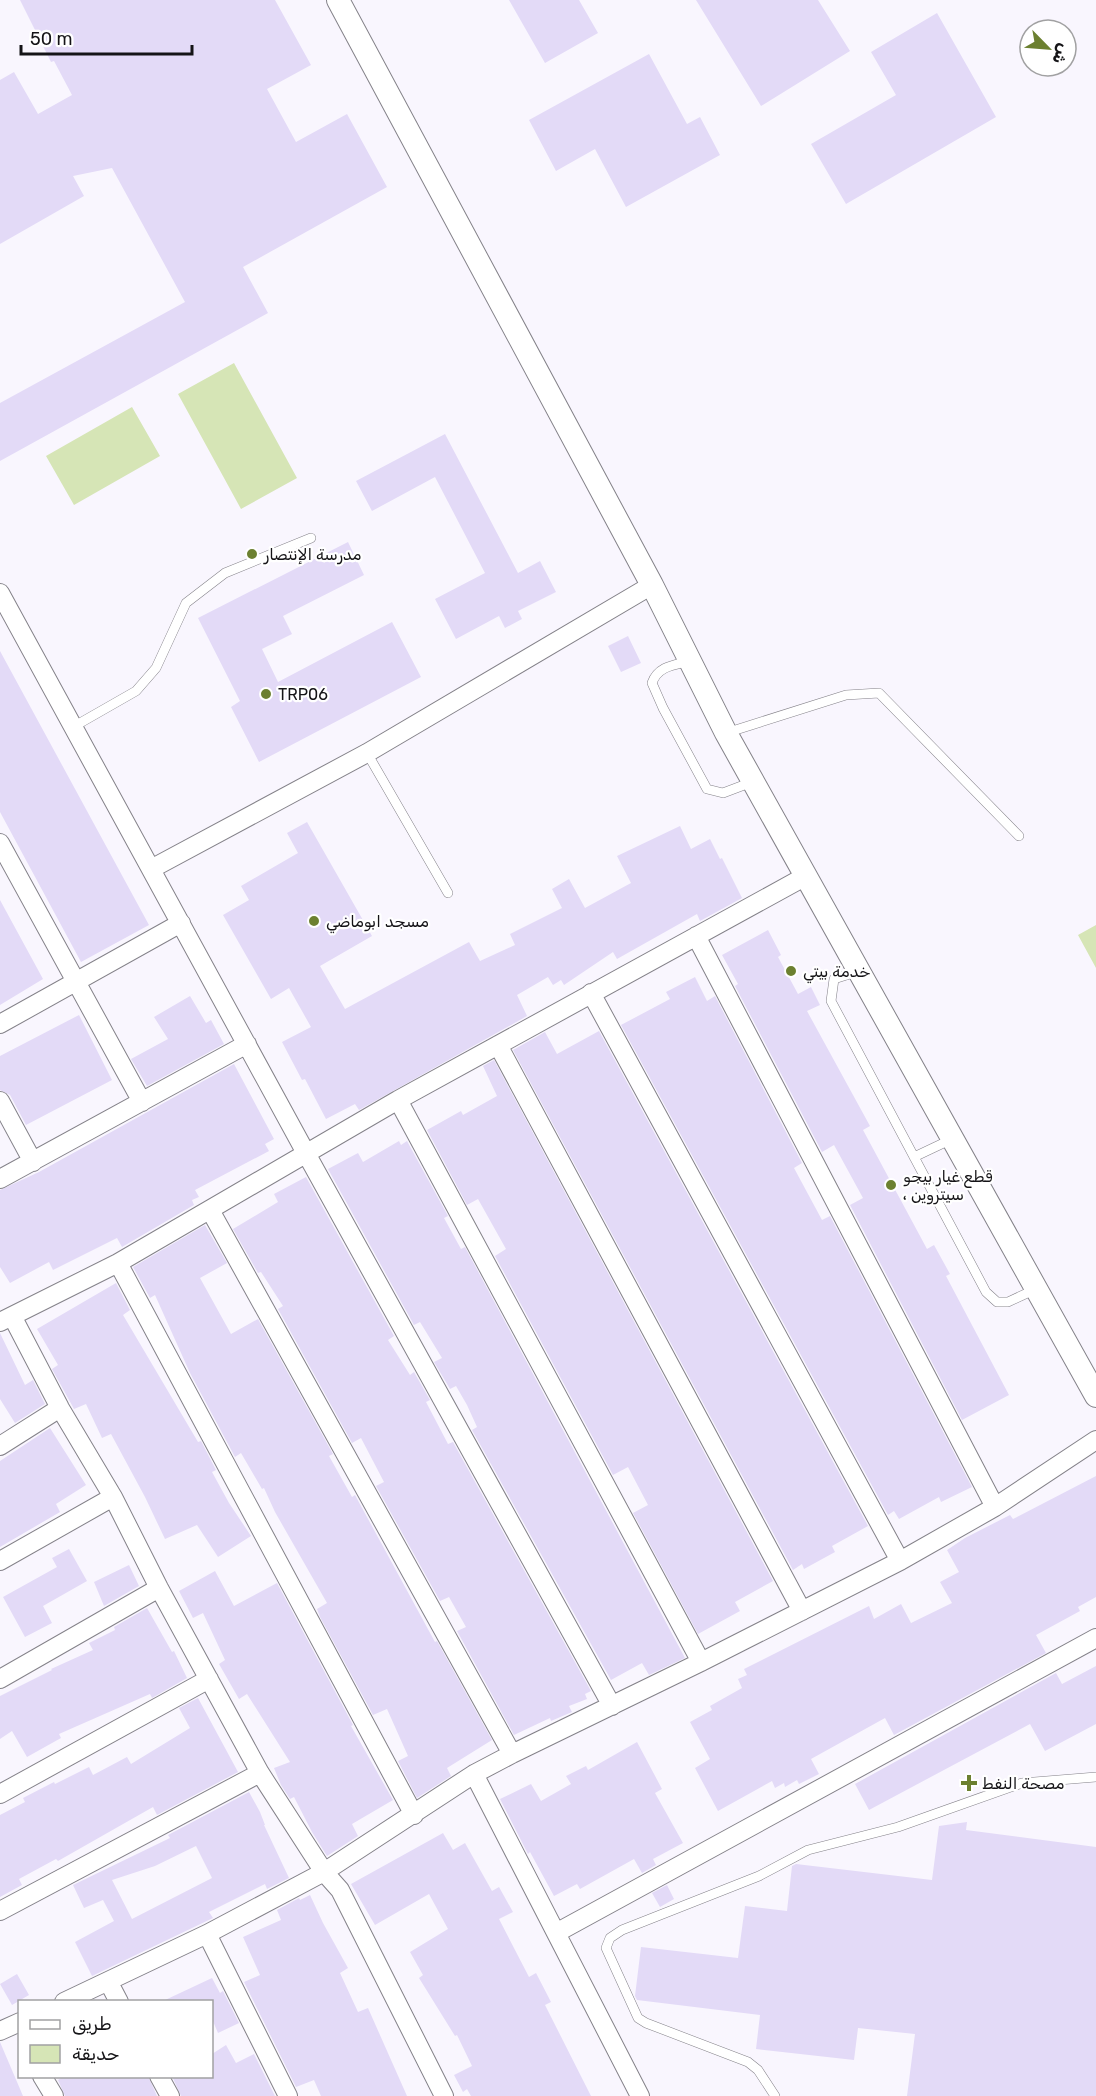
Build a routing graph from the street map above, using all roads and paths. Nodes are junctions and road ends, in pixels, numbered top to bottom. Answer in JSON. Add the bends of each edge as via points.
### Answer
{"nodes":[{"id":1,"x":338,"y":0,"type":"edge"},
{"id":2,"x":311,"y":538,"type":"dead end"},
{"id":3,"x":652,"y":585,"type":"junction"},
{"id":4,"x":0,"y":593,"type":"edge"},
{"id":5,"x":690,"y":661,"type":"junction"},
{"id":6,"x":73,"y":727,"type":"junction"},
{"id":7,"x":726,"y":733,"type":"junction"},
{"id":8,"x":367,"y":753,"type":"junction"},
{"id":9,"x":753,"y":782,"type":"junction"},
{"id":10,"x":1019,"y":836,"type":"dead end"},
{"id":11,"x":0,"y":843,"type":"edge"},
{"id":12,"x":151,"y":869,"type":"junction"},
{"id":13,"x":806,"y":876,"type":"junction"},
{"id":14,"x":448,"y":893,"type":"dead end"},
{"id":15,"x":181,"y":923,"type":"junction"},
{"id":16,"x":696,"y":936,"type":"junction"},
{"id":17,"x":859,"y":971,"type":"junction"},
{"id":18,"x":76,"y":982,"type":"junction"},
{"id":19,"x":591,"y":993,"type":"junction"},
{"id":20,"x":0,"y":1024,"type":"edge"},
{"id":21,"x":247,"y":1044,"type":"junction"},
{"id":22,"x":498,"y":1045,"type":"junction"},
{"id":23,"x":399,"y":1100,"type":"junction"},
{"id":24,"x":0,"y":1101,"type":"edge"},
{"id":25,"x":142,"y":1102,"type":"junction"},
{"id":26,"x":953,"y":1138,"type":"junction"},
{"id":27,"x":307,"y":1155,"type":"junction"},
{"id":28,"x":914,"y":1157,"type":"junction"},
{"id":29,"x":33,"y":1162,"type":"junction"},
{"id":30,"x":0,"y":1179,"type":"edge"},
{"id":31,"x":210,"y":1210,"type":"junction"},
{"id":32,"x":118,"y":1263,"type":"junction"},
{"id":33,"x":1037,"y":1289,"type":"junction"},
{"id":34,"x":6,"y":1319,"type":"edge"},
{"id":35,"x":1096,"y":1396,"type":"edge"},
{"id":36,"x":60,"y":1408,"type":"junction"},
{"id":37,"x":1096,"y":1440,"type":"edge"},
{"id":38,"x":0,"y":1446,"type":"edge"},
{"id":39,"x":113,"y":1497,"type":"junction"},
{"id":40,"x":995,"y":1507,"type":"junction"},
{"id":41,"x":0,"y":1561,"type":"edge"},
{"id":42,"x":900,"y":1561,"type":"junction"},
{"id":43,"x":159,"y":1588,"type":"junction"},
{"id":44,"x":802,"y":1611,"type":"junction"},
{"id":45,"x":1096,"y":1638,"type":"edge"},
{"id":46,"x":700,"y":1662,"type":"junction"},
{"id":47,"x":0,"y":1678,"type":"edge"},
{"id":48,"x":209,"y":1679,"type":"junction"},
{"id":49,"x":612,"y":1706,"type":"junction"},
{"id":50,"x":512,"y":1754,"type":"junction"},
{"id":51,"x":260,"y":1773,"type":"junction"},
{"id":52,"x":474,"y":1774,"type":"junction"},
{"id":53,"x":1096,"y":1777,"type":"edge"},
{"id":54,"x":0,"y":1794,"type":"edge"},
{"id":55,"x":414,"y":1815,"type":"junction"},
{"id":56,"x":324,"y":1872,"type":"junction"},
{"id":57,"x":0,"y":1911,"type":"edge"},
{"id":58,"x":556,"y":1933,"type":"junction"},
{"id":59,"x":207,"y":1934,"type":"junction"},
{"id":60,"x":108,"y":1981,"type":"junction"},
{"id":61,"x":66,"y":2000,"type":"edge"},
{"id":62,"x":118,"y":2000,"type":"edge"},
{"id":63,"x":43,"y":2078,"type":"edge"},
{"id":64,"x":160,"y":2078,"type":"edge"},
{"id":65,"x":54,"y":2096,"type":"edge"},
{"id":66,"x":170,"y":2096,"type":"edge"},
{"id":67,"x":288,"y":2096,"type":"edge"},
{"id":68,"x":444,"y":2096,"type":"edge"},
{"id":69,"x":640,"y":2096,"type":"edge"},
{"id":70,"x":775,"y":2096,"type":"edge"}],
"edges":[{"from":1,"to":3,"type":"street"},
{"from":2,"to":6,"type":"lane","via":[[225,573],[186,603],[156,668],[136,691]]},
{"from":3,"to":5,"type":"street"},
{"from":3,"to":8,"type":"street"},
{"from":4,"to":6,"type":"street"},
{"from":5,"to":7,"type":"street"},
{"from":5,"to":9,"type":"lane","via":[[655,675],[652,683],[663,708],[707,789],[723,793]]},
{"from":6,"to":12,"type":"street"},
{"from":7,"to":9,"type":"street"},
{"from":7,"to":10,"type":"lane","via":[[846,695],[879,693]]},
{"from":8,"to":12,"type":"street"},
{"from":8,"to":14,"type":"lane"},
{"from":9,"to":13,"type":"street"},
{"from":11,"to":18,"type":"street"},
{"from":12,"to":15,"type":"street"},
{"from":13,"to":16,"type":"street"},
{"from":13,"to":17,"type":"street"},
{"from":15,"to":18,"type":"street"},
{"from":15,"to":21,"type":"street"},
{"from":16,"to":19,"type":"street"},
{"from":16,"to":40,"type":"street"},
{"from":17,"to":26,"type":"street"},
{"from":17,"to":28,"type":"lane","via":[[834,980],[831,1001]]},
{"from":18,"to":20,"type":"street"},
{"from":18,"to":25,"type":"street"},
{"from":19,"to":22,"type":"street"},
{"from":19,"to":42,"type":"street"},
{"from":21,"to":25,"type":"street"},
{"from":21,"to":27,"type":"street"},
{"from":22,"to":23,"type":"street"},
{"from":22,"to":44,"type":"street"},
{"from":23,"to":27,"type":"street"},
{"from":23,"to":46,"type":"street"},
{"from":24,"to":29,"type":"street"},
{"from":25,"to":29,"type":"street"},
{"from":26,"to":28,"type":"lane"},
{"from":26,"to":33,"type":"street"},
{"from":27,"to":31,"type":"street"},
{"from":27,"to":49,"type":"street"},
{"from":28,"to":33,"type":"lane","via":[[986,1292],[997,1302],[1008,1302]]},
{"from":29,"to":30,"type":"street"},
{"from":31,"to":32,"type":"street"},
{"from":31,"to":50,"type":"street"},
{"from":32,"to":34,"type":"street"},
{"from":32,"to":55,"type":"street"},
{"from":33,"to":35,"type":"street"},
{"from":34,"to":36,"type":"street"},
{"from":36,"to":38,"type":"street"},
{"from":36,"to":39,"type":"street"},
{"from":37,"to":40,"type":"street"},
{"from":39,"to":41,"type":"street"},
{"from":39,"to":43,"type":"street"},
{"from":40,"to":42,"type":"street"},
{"from":42,"to":44,"type":"street"},
{"from":43,"to":47,"type":"street"},
{"from":43,"to":48,"type":"street"},
{"from":44,"to":46,"type":"street"},
{"from":45,"to":58,"type":"street"},
{"from":46,"to":49,"type":"street"},
{"from":48,"to":51,"type":"street"},
{"from":48,"to":54,"type":"street"},
{"from":49,"to":50,"type":"street"},
{"from":50,"to":52,"type":"street"},
{"from":51,"to":56,"type":"street"},
{"from":51,"to":57,"type":"street"},
{"from":52,"to":55,"type":"street"},
{"from":52,"to":58,"type":"street"},
{"from":53,"to":70,"type":"lane","via":[[1022,1783],[898,1827],[808,1850],[759,1876],[610,1938],[606,1948],[638,2018],[748,2062]]},
{"from":55,"to":56,"type":"street"},
{"from":56,"to":59,"type":"street"},
{"from":56,"to":68,"type":"street","via":[[340,1890]]},
{"from":58,"to":69,"type":"street"},
{"from":59,"to":60,"type":"street"},
{"from":59,"to":67,"type":"street"},
{"from":60,"to":61,"type":"street"},
{"from":60,"to":62,"type":"street"},
{"from":63,"to":65,"type":"street"},
{"from":64,"to":66,"type":"street"}]}
